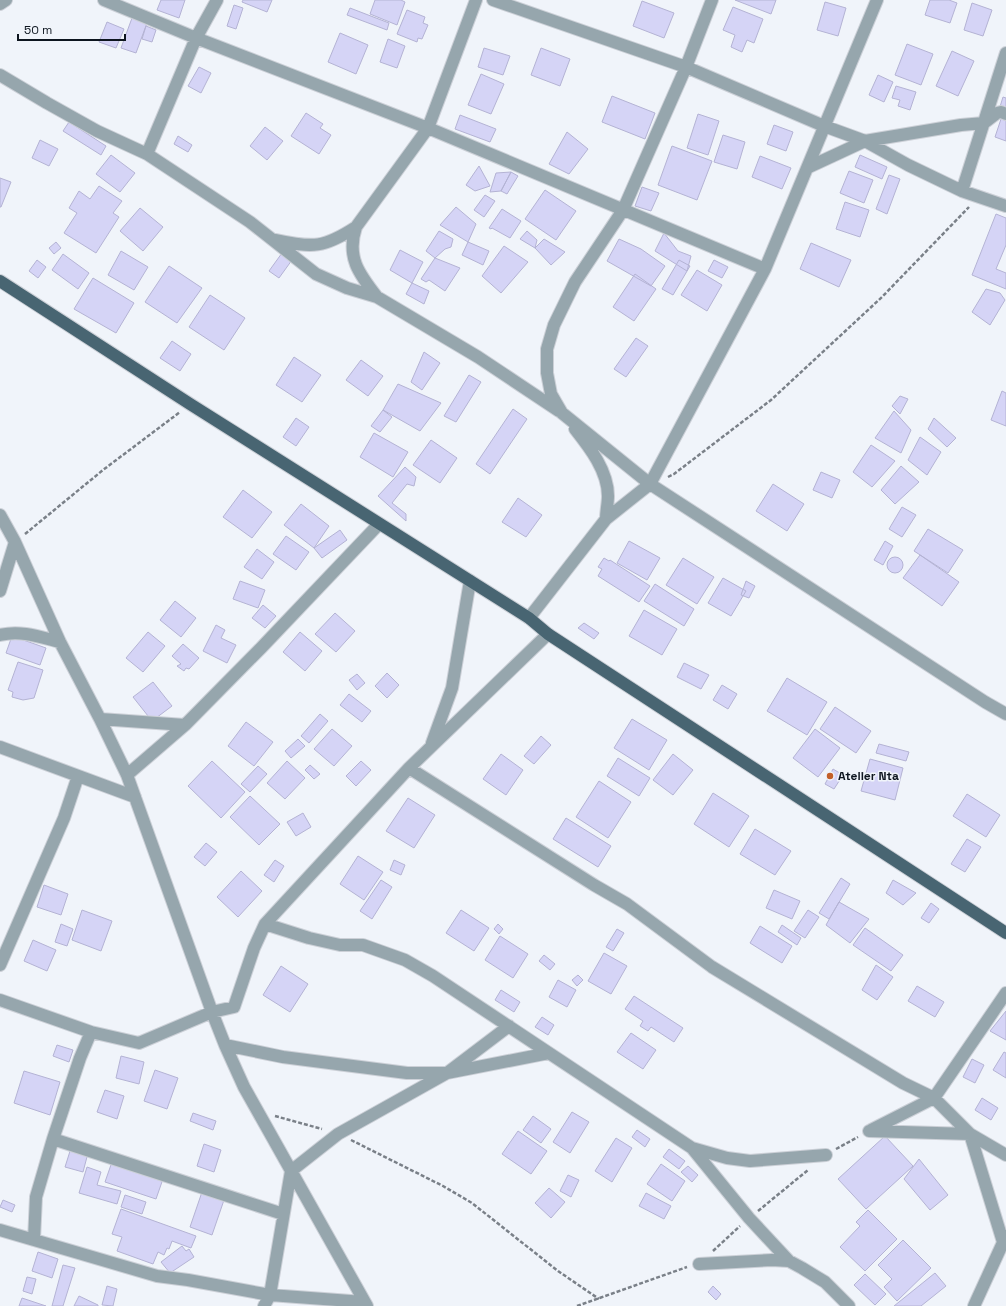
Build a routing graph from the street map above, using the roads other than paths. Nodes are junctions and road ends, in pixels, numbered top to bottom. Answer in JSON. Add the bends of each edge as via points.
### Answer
{"nodes":[{"id":1,"x":6,"y":0,"type":"edge"},
{"id":2,"x":104,"y":0,"type":"edge"},
{"id":3,"x":217,"y":0,"type":"edge"},
{"id":4,"x":476,"y":0,"type":"edge"},
{"id":5,"x":493,"y":0,"type":"edge"},
{"id":6,"x":712,"y":0,"type":"edge"},
{"id":7,"x":877,"y":0,"type":"edge"},
{"id":8,"x":0,"y":4,"type":"edge"},
{"id":9,"x":196,"y":38,"type":"junction"},
{"id":10,"x":1006,"y":53,"type":"edge"},
{"id":11,"x":686,"y":67,"type":"junction"},
{"id":12,"x":0,"y":75,"type":"edge"},
{"id":13,"x":1006,"y":114,"type":"edge"},
{"id":14,"x":984,"y":123,"type":"junction"},
{"id":15,"x":824,"y":126,"type":"junction"},
{"id":16,"x":428,"y":128,"type":"junction"},
{"id":17,"x":865,"y":141,"type":"junction"},
{"id":18,"x":147,"y":154,"type":"junction"},
{"id":19,"x":809,"y":167,"type":"junction"},
{"id":20,"x":962,"y":191,"type":"junction"},
{"id":21,"x":1006,"y":206,"type":"edge"},
{"id":22,"x":623,"y":210,"type":"junction"},
{"id":23,"x":356,"y":227,"type":"junction"},
{"id":24,"x":273,"y":240,"type":"junction"},
{"id":25,"x":765,"y":269,"type":"junction"},
{"id":26,"x":0,"y":281,"type":"edge"},
{"id":27,"x":377,"y":297,"type":"junction"},
{"id":28,"x":562,"y":413,"type":"junction"},
{"id":29,"x":650,"y":484,"type":"junction"},
{"id":30,"x":0,"y":515,"type":"edge"},
{"id":31,"x":606,"y":519,"type":"junction"},
{"id":32,"x":379,"y":524,"type":"junction"},
{"id":33,"x":14,"y":542,"type":"junction"},
{"id":34,"x":470,"y":581,"type":"junction"},
{"id":35,"x":0,"y":591,"type":"edge"},
{"id":36,"x":529,"y":618,"type":"junction"},
{"id":37,"x":548,"y":634,"type":"junction"},
{"id":38,"x":0,"y":635,"type":"edge"},
{"id":39,"x":60,"y":642,"type":"junction"},
{"id":40,"x":1006,"y":714,"type":"edge"},
{"id":41,"x":100,"y":719,"type":"junction"},
{"id":42,"x":185,"y":725,"type":"junction"},
{"id":43,"x":0,"y":747,"type":"edge"},
{"id":44,"x":431,"y":747,"type":"junction"},
{"id":45,"x":409,"y":768,"type":"junction"},
{"id":46,"x":78,"y":776,"type":"junction"},
{"id":47,"x":127,"y":776,"type":"junction"},
{"id":48,"x":135,"y":797,"type":"junction"},
{"id":49,"x":265,"y":924,"type":"junction"},
{"id":50,"x":1006,"y":933,"type":"edge"},
{"id":51,"x":0,"y":965,"type":"edge"},
{"id":52,"x":1006,"y":993,"type":"edge"},
{"id":53,"x":0,"y":1000,"type":"edge"},
{"id":54,"x":212,"y":1012,"type":"junction"},
{"id":55,"x":508,"y":1026,"type":"junction"},
{"id":56,"x":91,"y":1032,"type":"junction"},
{"id":57,"x":225,"y":1045,"type":"junction"},
{"id":58,"x":549,"y":1053,"type":"junction"},
{"id":59,"x":447,"y":1073,"type":"junction"},
{"id":60,"x":934,"y":1098,"type":"junction"},
{"id":61,"x":970,"y":1134,"type":"junction"},
{"id":62,"x":53,"y":1139,"type":"junction"},
{"id":63,"x":692,"y":1148,"type":"junction"},
{"id":64,"x":826,"y":1155,"type":"road end"},
{"id":65,"x":1006,"y":1155,"type":"edge"},
{"id":66,"x":291,"y":1171,"type":"junction"},
{"id":67,"x":283,"y":1214,"type":"junction"},
{"id":68,"x":0,"y":1230,"type":"edge"},
{"id":69,"x":1004,"y":1239,"type":"edge"},
{"id":70,"x":34,"y":1240,"type":"junction"},
{"id":71,"x":789,"y":1261,"type":"junction"},
{"id":72,"x":699,"y":1264,"type":"road end"},
{"id":73,"x":267,"y":1301,"type":"edge"},
{"id":74,"x":366,"y":1304,"type":"edge"},
{"id":75,"x":849,"y":1306,"type":"edge"},
{"id":76,"x":974,"y":1306,"type":"edge"}],
"edges":[{"from":1,"to":8,"type":"street"},
{"from":2,"to":9,"type":"street"},
{"from":3,"to":9,"type":"street"},
{"from":4,"to":16,"type":"street"},
{"from":5,"to":11,"type":"street"},
{"from":6,"to":11,"type":"street"},
{"from":7,"to":15,"type":"street"},
{"from":9,"to":16,"type":"street"},
{"from":9,"to":18,"type":"street"},
{"from":10,"to":14,"type":"street"},
{"from":11,"to":15,"type":"street"},
{"from":11,"to":22,"type":"street"},
{"from":12,"to":18,"type":"street","via":[[97,131]]},
{"from":13,"to":14,"type":"street","via":[[997,113]]},
{"from":14,"to":17,"type":"street"},
{"from":14,"to":20,"type":"street"},
{"from":15,"to":17,"type":"street"},
{"from":15,"to":19,"type":"street"},
{"from":16,"to":22,"type":"street"},
{"from":16,"to":23,"type":"street"},
{"from":17,"to":19,"type":"street"},
{"from":17,"to":20,"type":"street"},
{"from":18,"to":24,"type":"street"},
{"from":19,"to":25,"type":"street"},
{"from":20,"to":21,"type":"street"},
{"from":22,"to":25,"type":"street"},
{"from":22,"to":28,"type":"street","via":[[575,282],[554,326],[547,349],[547,373],[551,394]]},
{"from":23,"to":24,"type":"street","via":[[339,238],[318,245],[297,245]]},
{"from":23,"to":27,"type":"street","via":[[352,249],[356,265]]},
{"from":24,"to":27,"type":"street","via":[[316,274],[347,288]]},
{"from":25,"to":29,"type":"street"},
{"from":26,"to":32,"type":"main road"},
{"from":27,"to":28,"type":"street","via":[[478,357]]},
{"from":28,"to":29,"type":"street"},
{"from":28,"to":31,"type":"street","via":[[591,449],[603,473],[608,495]]},
{"from":29,"to":31,"type":"street"},
{"from":29,"to":40,"type":"street"},
{"from":30,"to":33,"type":"street"},
{"from":31,"to":36,"type":"street"},
{"from":32,"to":34,"type":"main road"},
{"from":32,"to":42,"type":"street"},
{"from":33,"to":35,"type":"street"},
{"from":33,"to":39,"type":"street"},
{"from":34,"to":36,"type":"main road"},
{"from":34,"to":44,"type":"street","via":[[452,688]]},
{"from":36,"to":37,"type":"main road"},
{"from":37,"to":44,"type":"street"},
{"from":37,"to":50,"type":"main road"},
{"from":38,"to":39,"type":"street","via":[[25,633]]},
{"from":39,"to":41,"type":"street"},
{"from":41,"to":42,"type":"street"},
{"from":41,"to":47,"type":"street"},
{"from":42,"to":47,"type":"street"},
{"from":43,"to":46,"type":"street"},
{"from":44,"to":45,"type":"street"},
{"from":45,"to":49,"type":"street"},
{"from":45,"to":60,"type":"street","via":[[594,886],[628,904],[712,967],[903,1083]]},
{"from":46,"to":48,"type":"street"},
{"from":46,"to":51,"type":"street","via":[[64,818]]},
{"from":47,"to":48,"type":"street"},
{"from":48,"to":54,"type":"street"},
{"from":49,"to":54,"type":"street","via":[[234,1007]]},
{"from":49,"to":55,"type":"street","via":[[340,945],[363,945],[405,960]]},
{"from":52,"to":60,"type":"street"},
{"from":53,"to":56,"type":"street"},
{"from":54,"to":56,"type":"street","via":[[139,1043]]},
{"from":54,"to":57,"type":"street"},
{"from":55,"to":58,"type":"street"},
{"from":55,"to":59,"type":"street"},
{"from":56,"to":62,"type":"street"},
{"from":57,"to":59,"type":"street","via":[[282,1057],[407,1073]]},
{"from":57,"to":66,"type":"street","via":[[244,1087]]},
{"from":58,"to":59,"type":"street"},
{"from":58,"to":63,"type":"street"},
{"from":59,"to":66,"type":"street","via":[[338,1134]]},
{"from":60,"to":61,"type":"street"},
{"from":60,"to":61,"type":"street","via":[[869,1131]]},
{"from":61,"to":65,"type":"street"},
{"from":61,"to":69,"type":"street"},
{"from":62,"to":67,"type":"street"},
{"from":62,"to":70,"type":"street","via":[[36,1197]]},
{"from":63,"to":64,"type":"street","via":[[727,1158],[750,1161]]},
{"from":63,"to":71,"type":"street","via":[[749,1218]]},
{"from":66,"to":67,"type":"street"},
{"from":66,"to":74,"type":"street"},
{"from":67,"to":73,"type":"street"},
{"from":68,"to":70,"type":"street"},
{"from":69,"to":76,"type":"street"},
{"from":70,"to":73,"type":"street","via":[[157,1276],[195,1281]]},
{"from":71,"to":72,"type":"street"},
{"from":71,"to":75,"type":"street","via":[[825,1282]]},
{"from":73,"to":74,"type":"street"}]}
